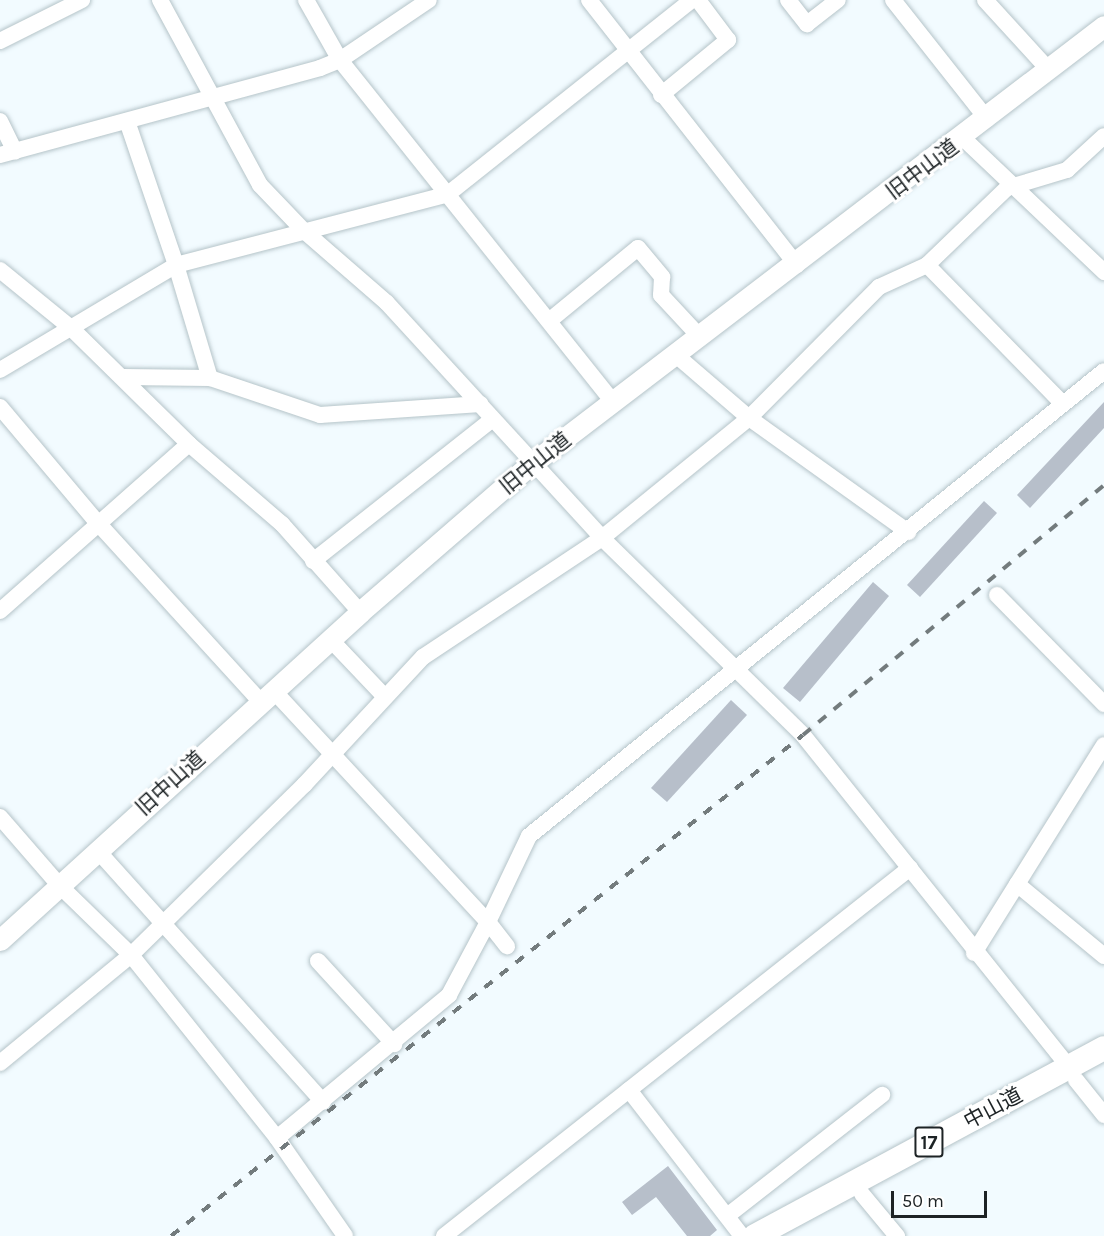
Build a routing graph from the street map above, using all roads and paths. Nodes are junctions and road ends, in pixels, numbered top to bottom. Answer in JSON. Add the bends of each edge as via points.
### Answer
{"nodes":[{"id":1,"x":82,"y":0,"type":"edge"},
{"id":2,"x":160,"y":0,"type":"edge"},
{"id":3,"x":306,"y":0,"type":"edge"},
{"id":4,"x":429,"y":0,"type":"edge"},
{"id":5,"x":589,"y":0,"type":"edge"},
{"id":6,"x":692,"y":0,"type":"edge"},
{"id":7,"x":698,"y":0,"type":"edge"},
{"id":8,"x":788,"y":0,"type":"edge"},
{"id":9,"x":838,"y":0,"type":"edge"},
{"id":10,"x":893,"y":0,"type":"edge"},
{"id":11,"x":985,"y":0,"type":"edge"},
{"id":12,"x":1104,"y":26,"type":"edge"},
{"id":13,"x":0,"y":41,"type":"edge"},
{"id":14,"x":627,"y":52,"type":"junction"},
{"id":15,"x":339,"y":60,"type":"junction"},
{"id":16,"x":1050,"y":70,"type":"junction"},
{"id":17,"x":661,"y":95,"type":"junction"},
{"id":18,"x":212,"y":100,"type":"junction"},
{"id":19,"x":987,"y":119,"type":"junction"},
{"id":20,"x":0,"y":121,"type":"edge"},
{"id":21,"x":127,"y":121,"type":"junction"},
{"id":22,"x":1104,"y":136,"type":"edge"},
{"id":23,"x":963,"y":138,"type":"junction"},
{"id":24,"x":8,"y":154,"type":"edge"},
{"id":25,"x":1014,"y":186,"type":"junction"},
{"id":26,"x":448,"y":194,"type":"junction"},
{"id":27,"x":303,"y":230,"type":"junction"},
{"id":28,"x":176,"y":265,"type":"junction"},
{"id":29,"x":797,"y":265,"type":"junction"},
{"id":30,"x":927,"y":266,"type":"junction"},
{"id":31,"x":0,"y":270,"type":"edge"},
{"id":32,"x":1104,"y":272,"type":"edge"},
{"id":33,"x":549,"y":321,"type":"junction"},
{"id":34,"x":70,"y":327,"type":"junction"},
{"id":35,"x":700,"y":338,"type":"junction"},
{"id":36,"x":677,"y":356,"type":"junction"},
{"id":37,"x":0,"y":370,"type":"edge"},
{"id":38,"x":1104,"y":370,"type":"edge"},
{"id":39,"x":123,"y":377,"type":"junction"},
{"id":40,"x":210,"y":378,"type":"junction"},
{"id":41,"x":613,"y":402,"type":"junction"},
{"id":42,"x":481,"y":404,"type":"junction"},
{"id":43,"x":1063,"y":404,"type":"junction"},
{"id":44,"x":0,"y":407,"type":"edge"},
{"id":45,"x":748,"y":418,"type":"junction"},
{"id":46,"x":493,"y":419,"type":"junction"},
{"id":47,"x":189,"y":444,"type":"junction"},
{"id":48,"x":531,"y":464,"type":"junction"},
{"id":49,"x":97,"y":522,"type":"junction"},
{"id":50,"x":908,"y":532,"type":"junction"},
{"id":51,"x":602,"y":538,"type":"junction"},
{"id":52,"x":313,"y":561,"type":"junction"},
{"id":53,"x":997,"y":595,"type":"dead end"},
{"id":54,"x":0,"y":609,"type":"edge"},
{"id":55,"x":360,"y":612,"type":"junction"},
{"id":56,"x":330,"y":639,"type":"junction"},
{"id":57,"x":737,"y":670,"type":"junction"},
{"id":58,"x":267,"y":696,"type":"junction"},
{"id":59,"x":385,"y":697,"type":"junction"},
{"id":60,"x":1104,"y":704,"type":"edge"},
{"id":61,"x":1104,"y":745,"type":"edge"},
{"id":62,"x":332,"y":754,"type":"junction"},
{"id":63,"x":0,"y":817,"type":"edge"},
{"id":64,"x":98,"y":851,"type":"junction"},
{"id":65,"x":910,"y":868,"type":"junction"},
{"id":66,"x":1017,"y":884,"type":"junction"},
{"id":67,"x":60,"y":886,"type":"junction"},
{"id":68,"x":164,"y":922,"type":"junction"},
{"id":69,"x":488,"y":922,"type":"junction"},
{"id":70,"x":0,"y":940,"type":"edge"},
{"id":71,"x":507,"y":946,"type":"dead end"},
{"id":72,"x":974,"y":953,"type":"junction"},
{"id":73,"x":131,"y":955,"type":"junction"},
{"id":74,"x":1104,"y":956,"type":"edge"},
{"id":75,"x":318,"y":962,"type":"dead end"},
{"id":76,"x":394,"y":1044,"type":"junction"},
{"id":77,"x":1104,"y":1048,"type":"edge"},
{"id":78,"x":0,"y":1063,"type":"edge"},
{"id":79,"x":1104,"y":1065,"type":"edge"},
{"id":80,"x":1072,"y":1073,"type":"junction"},
{"id":81,"x":629,"y":1090,"type":"junction"},
{"id":82,"x":882,"y":1095,"type":"dead end"},
{"id":83,"x":323,"y":1102,"type":"junction"},
{"id":84,"x":1104,"y":1115,"type":"edge"},
{"id":85,"x":277,"y":1137,"type":"junction"},
{"id":86,"x":862,"y":1194,"type":"junction"},
{"id":87,"x":727,"y":1216,"type":"junction"},
{"id":88,"x":345,"y":1236,"type":"edge"},
{"id":89,"x":444,"y":1236,"type":"edge"},
{"id":90,"x":742,"y":1236,"type":"edge"},
{"id":91,"x":755,"y":1236,"type":"edge"},
{"id":92,"x":783,"y":1236,"type":"edge"},
{"id":93,"x":897,"y":1236,"type":"edge"}],
"edges":[{"from":1,"to":13,"type":"street"},
{"from":2,"to":18,"type":"street"},
{"from":3,"to":15,"type":"street"},
{"from":4,"to":15,"type":"street"},
{"from":5,"to":14,"type":"street"},
{"from":6,"to":14,"type":"street"},
{"from":7,"to":17,"type":"street","via":[[728,40]]},
{"from":8,"to":9,"type":"street","via":[[807,24]]},
{"from":10,"to":19,"type":"street"},
{"from":11,"to":16,"type":"street"},
{"from":12,"to":16,"type":"main road","name":"旧中山道"},
{"from":14,"to":17,"type":"street"},
{"from":14,"to":26,"type":"street"},
{"from":15,"to":18,"type":"street"},
{"from":15,"to":26,"type":"street"},
{"from":16,"to":19,"type":"main road","name":"旧中山道"},
{"from":17,"to":29,"type":"street"},
{"from":18,"to":21,"type":"street"},
{"from":18,"to":27,"type":"street","via":[[260,185]]},
{"from":19,"to":23,"type":"main road","name":"旧中山道"},
{"from":20,"to":24,"type":"street"},
{"from":21,"to":24,"type":"street"},
{"from":21,"to":28,"type":"street"},
{"from":22,"to":25,"type":"street","via":[[1067,170]]},
{"from":23,"to":25,"type":"street"},
{"from":23,"to":29,"type":"main road","name":"旧中山道"},
{"from":25,"to":30,"type":"street","via":[[1006,188]]},
{"from":25,"to":32,"type":"street"},
{"from":26,"to":27,"type":"street"},
{"from":26,"to":33,"type":"street"},
{"from":27,"to":28,"type":"street"},
{"from":27,"to":42,"type":"street","via":[[387,303]]},
{"from":28,"to":34,"type":"street"},
{"from":28,"to":40,"type":"street"},
{"from":29,"to":35,"type":"main road","name":"旧中山道"},
{"from":30,"to":43,"type":"street"},
{"from":30,"to":45,"type":"street","via":[[879,287]]},
{"from":31,"to":34,"type":"street"},
{"from":33,"to":35,"type":"street","via":[[638,248],[662,277],[661,295]]},
{"from":33,"to":41,"type":"street"},
{"from":34,"to":37,"type":"street"},
{"from":34,"to":39,"type":"street"},
{"from":35,"to":36,"type":"main road","name":"旧中山道"},
{"from":36,"to":41,"type":"main road","name":"旧中山道"},
{"from":36,"to":45,"type":"street"},
{"from":38,"to":43,"type":"street"},
{"from":39,"to":40,"type":"street"},
{"from":39,"to":47,"type":"street"},
{"from":40,"to":42,"type":"street","via":[[320,415]]},
{"from":41,"to":48,"type":"main road","name":"旧中山道"},
{"from":42,"to":46,"type":"street"},
{"from":43,"to":50,"type":"street"},
{"from":44,"to":49,"type":"street"},
{"from":45,"to":50,"type":"street"},
{"from":45,"to":51,"type":"street"},
{"from":46,"to":48,"type":"street"},
{"from":46,"to":52,"type":"street"},
{"from":47,"to":49,"type":"street"},
{"from":47,"to":52,"type":"street","via":[[282,524]]},
{"from":48,"to":51,"type":"street"},
{"from":48,"to":55,"type":"main road","name":"旧中山道"},
{"from":49,"to":54,"type":"street"},
{"from":49,"to":58,"type":"street"},
{"from":50,"to":57,"type":"street"},
{"from":51,"to":57,"type":"street"},
{"from":51,"to":59,"type":"street","via":[[423,657]]},
{"from":52,"to":55,"type":"street"},
{"from":53,"to":60,"type":"street"},
{"from":55,"to":56,"type":"main road","name":"旧中山道"},
{"from":56,"to":58,"type":"main road","name":"旧中山道"},
{"from":56,"to":59,"type":"street"},
{"from":57,"to":65,"type":"street","via":[[806,739]]},
{"from":57,"to":69,"type":"street","via":[[530,836]]},
{"from":58,"to":62,"type":"street"},
{"from":58,"to":64,"type":"main road","name":"旧中山道"},
{"from":59,"to":62,"type":"street"},
{"from":61,"to":66,"type":"street"},
{"from":62,"to":68,"type":"street"},
{"from":62,"to":69,"type":"street"},
{"from":63,"to":67,"type":"street"},
{"from":64,"to":67,"type":"main road","name":"旧中山道"},
{"from":64,"to":68,"type":"street"},
{"from":65,"to":72,"type":"street"},
{"from":65,"to":81,"type":"street"},
{"from":66,"to":72,"type":"street"},
{"from":66,"to":74,"type":"street"},
{"from":67,"to":70,"type":"main road","name":"旧中山道"},
{"from":67,"to":73,"type":"street"},
{"from":68,"to":73,"type":"street"},
{"from":68,"to":83,"type":"street"},
{"from":69,"to":71,"type":"street"},
{"from":69,"to":76,"type":"street","via":[[449,995]]},
{"from":72,"to":80,"type":"street"},
{"from":73,"to":78,"type":"street"},
{"from":73,"to":85,"type":"street"},
{"from":75,"to":76,"type":"street"},
{"from":76,"to":83,"type":"street"},
{"from":77,"to":80,"type":"highway","name":"中山道","number":"17"},
{"from":79,"to":80,"type":"highway","name":"中山道","number":"17"},
{"from":80,"to":84,"type":"street"},
{"from":80,"to":86,"type":"highway","name":"中山道","number":"17"},
{"from":80,"to":91,"type":"highway","name":"中山道","number":"17"},
{"from":81,"to":87,"type":"street"},
{"from":81,"to":89,"type":"street"},
{"from":82,"to":87,"type":"street"},
{"from":83,"to":85,"type":"street"},
{"from":85,"to":88,"type":"street"},
{"from":86,"to":92,"type":"highway","name":"中山道","number":"17"},
{"from":86,"to":93,"type":"street"},
{"from":87,"to":90,"type":"street"}]}
